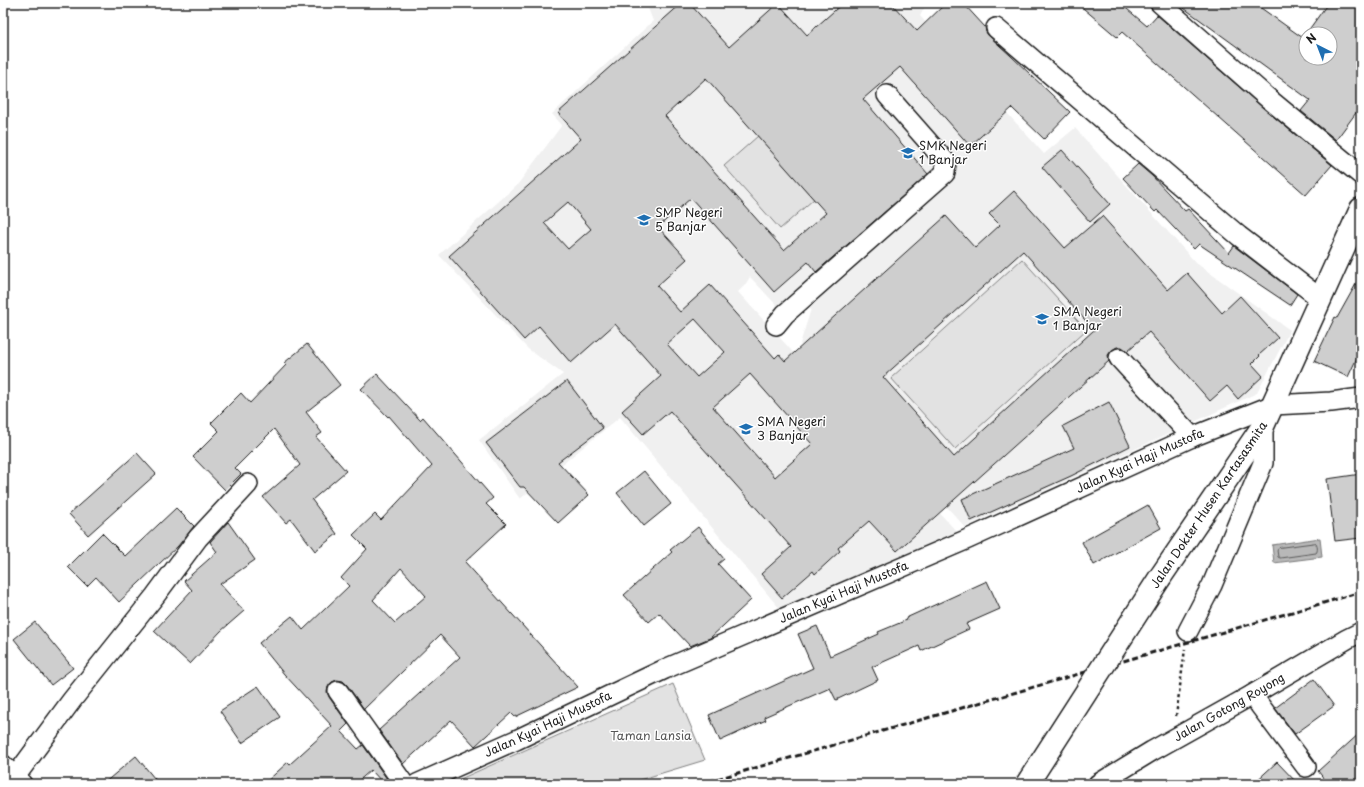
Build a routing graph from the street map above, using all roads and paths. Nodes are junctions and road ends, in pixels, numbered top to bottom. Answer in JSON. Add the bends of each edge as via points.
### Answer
{"nodes":[{"id":1,"x":1160,"y":3,"type":"edge"},
{"id":2,"x":996,"y":28,"type":"dead end"},
{"id":3,"x":887,"y":95,"type":"dead end"},
{"id":4,"x":1361,"y":175,"type":"edge"},
{"id":5,"x":1361,"y":209,"type":"edge"},
{"id":6,"x":1321,"y":299,"type":"junction"},
{"id":7,"x":776,"y":326,"type":"dead end"},
{"id":8,"x":1119,"y":358,"type":"dead end"},
{"id":9,"x":1361,"y":398,"type":"edge"},
{"id":10,"x":1273,"y":405,"type":"junction"},
{"id":11,"x":1263,"y":426,"type":"junction"},
{"id":12,"x":1192,"y":437,"type":"junction"},
{"id":13,"x":248,"y":484,"type":"dead end"},
{"id":14,"x":1188,"y":631,"type":"joint"},
{"id":15,"x":1361,"y":632,"type":"edge"},
{"id":16,"x":338,"y":691,"type":"dead end"},
{"id":17,"x":1252,"y":695,"type":"junction"},
{"id":18,"x":1173,"y":739,"type":"junction"},
{"id":19,"x":1306,"y":767,"type":"dead end"},
{"id":20,"x":14,"y":775,"type":"edge"},
{"id":21,"x":404,"y":784,"type":"edge"},
{"id":22,"x":417,"y":784,"type":"edge"},
{"id":23,"x":1027,"y":784,"type":"edge"},
{"id":24,"x":1098,"y":784,"type":"edge"}],
"edges":[{"from":1,"to":4,"type":"street","via":[[1269,99]]},
{"from":2,"to":6,"type":"street","via":[[1239,236]]},
{"from":3,"to":7,"type":"street","via":[[946,162],[945,173],[785,314]]},
{"from":5,"to":6,"type":"main road","name":"Jalan Dokter Husen Kartasasmita"},
{"from":6,"to":10,"type":"main road","name":"Jalan Dokter Husen Kartasasmita"},
{"from":8,"to":12,"type":"street"},
{"from":9,"to":10,"type":"street","name":"Jalan Kyai Haji Mustofa"},
{"from":10,"to":11,"type":"main road","name":"Jalan Dokter Husen Kartasasmita"},
{"from":10,"to":12,"type":"street","name":"Jalan Kyai Haji Mustofa"},
{"from":11,"to":14,"type":"street","via":[[1263,463],[1212,586]]},
{"from":11,"to":23,"type":"main road","name":"Jalan Dokter Husen Kartasasmita","bridge":true,"via":[[1161,576]]},
{"from":12,"to":22,"type":"street","name":"Jalan Kyai Haji Mustofa","via":[[968,539],[665,670]]},
{"from":13,"to":20,"type":"street","via":[[198,538]]},
{"from":14,"to":18,"type":"path"},
{"from":15,"to":17,"type":"street","name":"Jalan Gotong Royong"},
{"from":16,"to":21,"type":"street"},
{"from":17,"to":18,"type":"street","name":"Jalan Gotong Royong"},
{"from":17,"to":19,"type":"street"},
{"from":18,"to":24,"type":"street","name":"Jalan Gotong Royong"}]}
